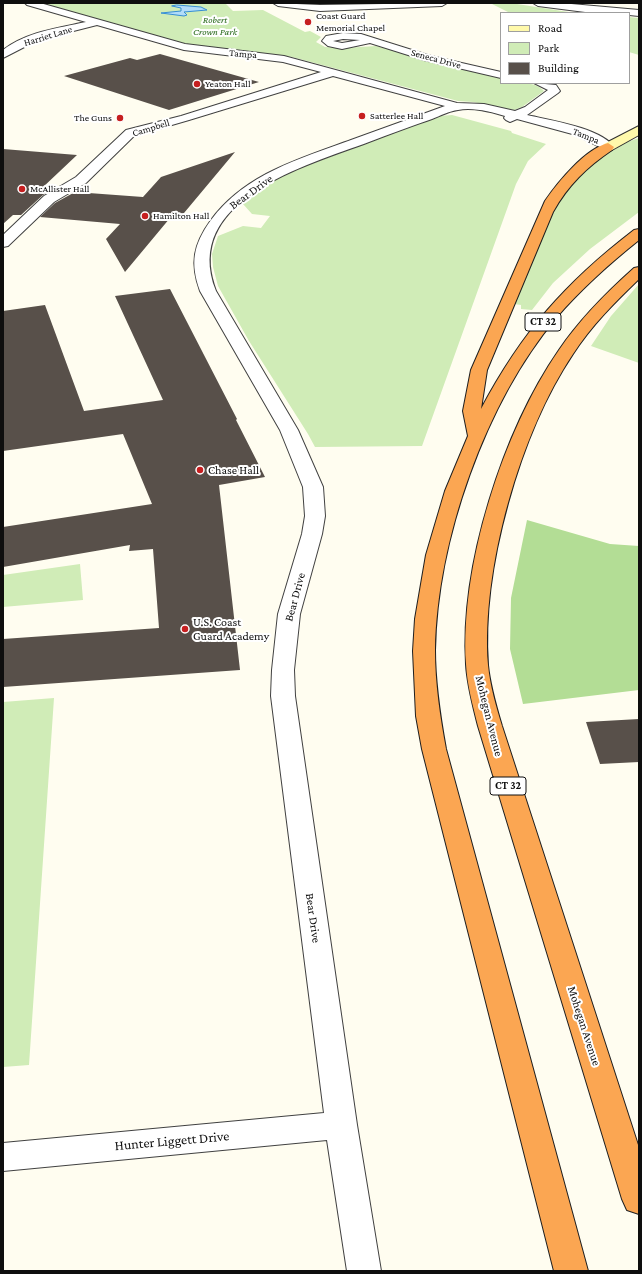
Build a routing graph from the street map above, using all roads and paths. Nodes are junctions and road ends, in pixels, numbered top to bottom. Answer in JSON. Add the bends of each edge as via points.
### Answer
{"nodes":[{"id":1,"x":30,"y":3,"type":"edge"},
{"id":2,"x":278,"y":3,"type":"edge"},
{"id":3,"x":442,"y":3,"type":"edge"},
{"id":4,"x":538,"y":3,"type":"edge"},
{"id":5,"x":626,"y":12,"type":"edge"},
{"id":6,"x":96,"y":23,"type":"junction"},
{"id":7,"x":371,"y":40,"type":"dead end"},
{"id":8,"x":3,"y":55,"type":"edge"},
{"id":9,"x":333,"y":72,"type":"junction"},
{"id":10,"x":500,"y":75,"type":"edge"},
{"id":11,"x":542,"y":84,"type":"edge"},
{"id":12,"x":457,"y":106,"type":"junction"},
{"id":13,"x":517,"y":116,"type":"junction"},
{"id":14,"x":499,"y":122,"type":"junction"},
{"id":15,"x":639,"y":130,"type":"edge"},
{"id":16,"x":608,"y":147,"type":"junction"},
{"id":17,"x":639,"y":233,"type":"edge"},
{"id":18,"x":3,"y":243,"type":"edge"},
{"id":19,"x":639,"y":271,"type":"edge"},
{"id":20,"x":476,"y":435,"type":"junction"},
{"id":21,"x":342,"y":1125,"type":"junction"},
{"id":22,"x":3,"y":1157,"type":"edge"},
{"id":23,"x":639,"y":1199,"type":"edge"},
{"id":24,"x":364,"y":1271,"type":"edge"},
{"id":25,"x":571,"y":1271,"type":"edge"}],
"edges":[{"from":1,"to":6,"type":"street","name":"Tampa"},
{"from":2,"to":3,"type":"street","via":[[320,8]]},
{"from":4,"to":5,"type":"street"},
{"from":6,"to":8,"type":"street","name":"Harriet Lane","via":[[37,38]]},
{"from":6,"to":9,"type":"street","name":"Tampa","via":[[184,47],[271,57]]},
{"from":7,"to":10,"type":"street","name":"Seneca Drive","via":[[428,58]]},
{"from":9,"to":12,"type":"street","name":"Tampa"},
{"from":9,"to":18,"type":"street","name":"Campbell","via":[[130,133],[81,180],[49,199]]},
{"from":11,"to":13,"type":"street","via":[[552,87],[554,91]]},
{"from":12,"to":13,"type":"street","name":"Tampa","via":[[484,107]]},
{"from":12,"to":14,"type":"street","name":"Tampa","via":[[468,114]]},
{"from":12,"to":21,"type":"street","name":"Bear Drive","via":[[290,166],[275,174],[247,192],[222,213],[206,239],[202,252],[202,276],[208,291],[289,430],[313,487],[315,516],[289,614],[283,696]]},
{"from":13,"to":14,"type":"street"},
{"from":13,"to":16,"type":"street","name":"Tampa","via":[[591,136]]},
{"from":14,"to":16,"type":"street","name":"Tampa","via":[[564,140]]},
{"from":15,"to":16,"type":"main road"},
{"from":16,"to":20,"type":"highway","via":[[575,170],[562,184],[546,212],[479,370],[472,415]]},
{"from":17,"to":20,"type":"highway","number":"CT 32","via":[[593,270],[534,334],[501,384]]},
{"from":19,"to":23,"type":"highway","name":"Mohegan Avenue","number":"CT 32","via":[[596,313],[553,370],[535,402],[519,438],[491,531],[480,592],[477,630],[477,667],[496,746]]},
{"from":20,"to":25,"type":"highway","number":"CT 32","via":[[452,498],[432,569],[423,636],[424,691],[434,749]]},
{"from":21,"to":22,"type":"street","name":"Hunter Liggett Drive"},
{"from":21,"to":24,"type":"street","name":"Bear Drive"}]}
